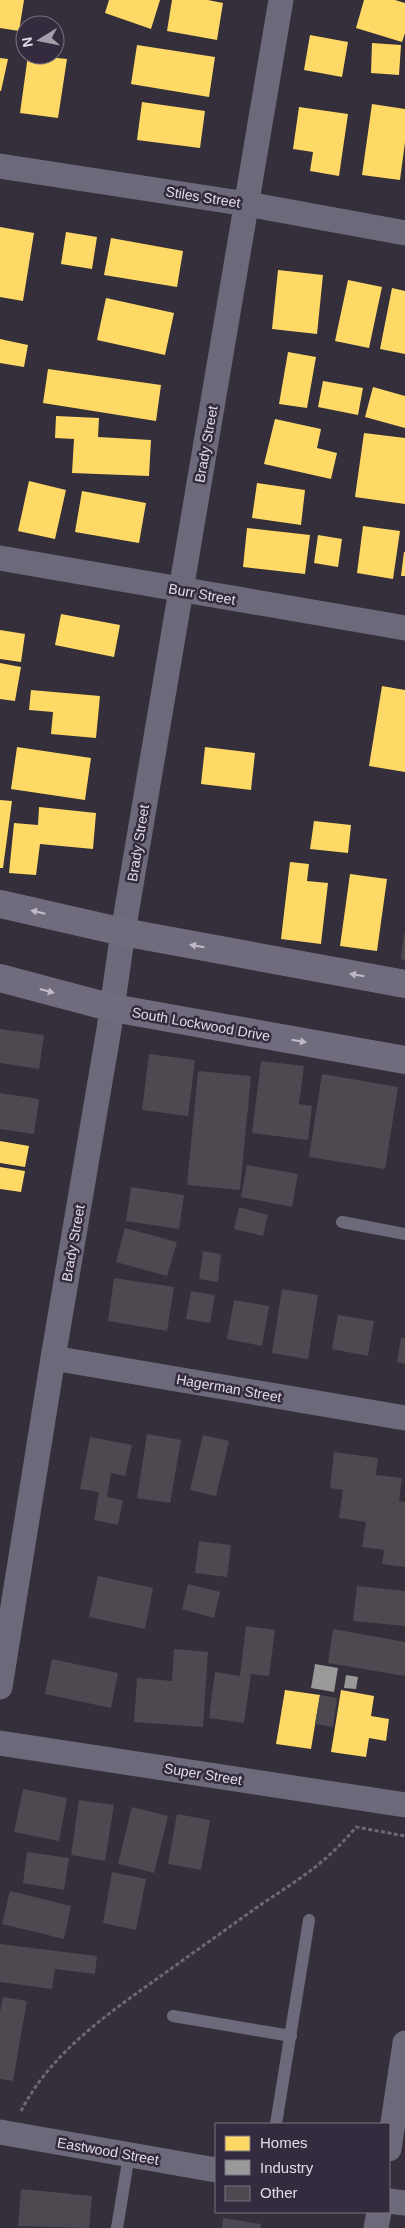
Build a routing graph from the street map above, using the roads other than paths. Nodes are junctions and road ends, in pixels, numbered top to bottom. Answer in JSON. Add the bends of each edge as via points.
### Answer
{"nodes":[{"id":1,"x":281,"y":0,"type":"edge"},
{"id":2,"x":0,"y":166,"type":"edge"},
{"id":3,"x":247,"y":204,"type":"junction"},
{"id":4,"x":405,"y":233,"type":"edge"},
{"id":5,"x":0,"y":558,"type":"edge"},
{"id":6,"x":180,"y":590,"type":"junction"},
{"id":7,"x":405,"y":628,"type":"edge"},
{"id":8,"x":0,"y":904,"type":"edge"},
{"id":9,"x":123,"y":932,"type":"junction"},
{"id":10,"x":0,"y":978,"type":"edge"},
{"id":11,"x":405,"y":984,"type":"edge"},
{"id":12,"x":113,"y":1008,"type":"junction"},
{"id":13,"x":405,"y":1060,"type":"edge"},
{"id":14,"x":342,"y":1222,"type":"dead end"},
{"id":15,"x":405,"y":1234,"type":"edge"},
{"id":16,"x":53,"y":1358,"type":"junction"},
{"id":17,"x":405,"y":1418,"type":"edge"},
{"id":18,"x":0,"y":1687,"type":"edge"},
{"id":19,"x":0,"y":1743,"type":"edge"},
{"id":20,"x":405,"y":1805,"type":"edge"},
{"id":21,"x":309,"y":1920,"type":"dead end"},
{"id":22,"x":173,"y":2016,"type":"dead end"},
{"id":23,"x":290,"y":2036,"type":"junction"},
{"id":24,"x":405,"y":2043,"type":"edge"},
{"id":25,"x":276,"y":2123,"type":"edge"},
{"id":26,"x":5,"y":2133,"type":"edge"},
{"id":27,"x":390,"y":2142,"type":"edge"},
{"id":28,"x":129,"y":2155,"type":"junction"},
{"id":29,"x":215,"y":2170,"type":"edge"},
{"id":30,"x":390,"y":2201,"type":"edge"},
{"id":31,"x":405,"y":2203,"type":"edge"},
{"id":32,"x":379,"y":2213,"type":"edge"},
{"id":33,"x":116,"y":2228,"type":"edge"},
{"id":34,"x":376,"y":2228,"type":"edge"}],
"edges":[{"from":1,"to":3,"type":"street","name":"Brady Street"},
{"from":2,"to":3,"type":"street","name":"Stiles Street"},
{"from":3,"to":4,"type":"street","name":"Stiles Street"},
{"from":3,"to":6,"type":"street","name":"Brady Street"},
{"from":5,"to":6,"type":"street","name":"Burr Street"},
{"from":6,"to":7,"type":"street","name":"Burr Street"},
{"from":6,"to":9,"type":"street","name":"Brady Street"},
{"from":9,"to":8,"type":"main road","one_way":true},
{"from":11,"to":9,"type":"main road","one_way":true},
{"from":9,"to":12,"type":"street","name":"Brady Street"},
{"from":10,"to":12,"type":"main road","name":"South Lockwood Drive","one_way":true},
{"from":12,"to":13,"type":"main road","name":"South Lockwood Drive","one_way":true},
{"from":12,"to":16,"type":"street","name":"Brady Street"},
{"from":14,"to":15,"type":"lane"},
{"from":16,"to":17,"type":"street","name":"Hagerman Street"},
{"from":16,"to":18,"type":"street","name":"Brady Street"},
{"from":19,"to":20,"type":"street","name":"Super Street"},
{"from":21,"to":23,"type":"lane"},
{"from":22,"to":23,"type":"lane"},
{"from":23,"to":25,"type":"lane"},
{"from":24,"to":27,"type":"street"},
{"from":26,"to":28,"type":"street","name":"Eastwood Street"},
{"from":28,"to":29,"type":"street","name":"Eastwood Street"},
{"from":28,"to":33,"type":"lane"},
{"from":30,"to":31,"type":"street"},
{"from":32,"to":34,"type":"street"}]}
